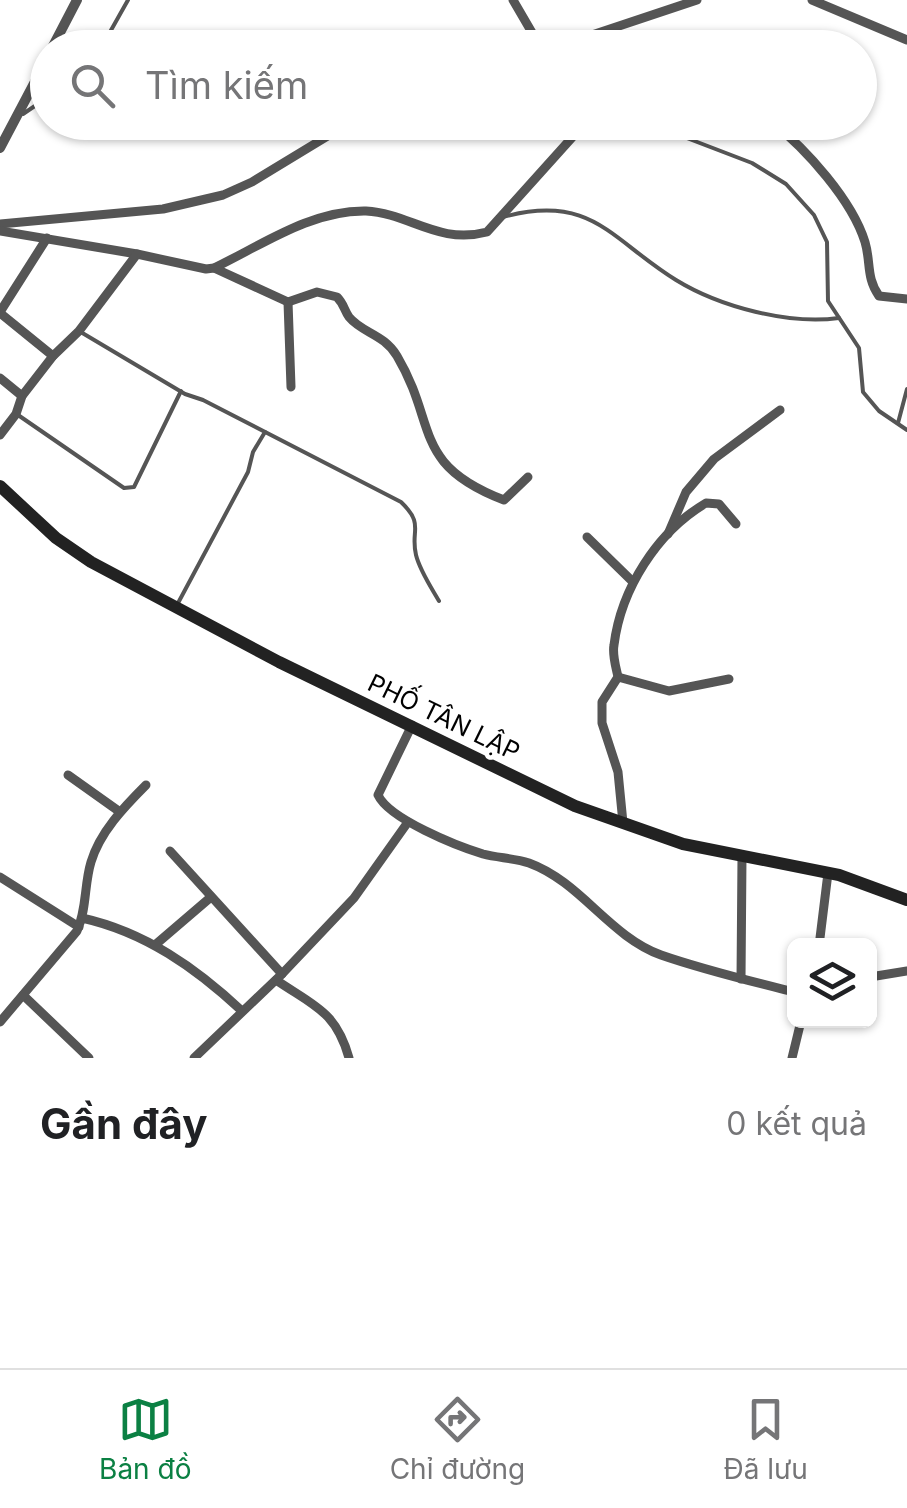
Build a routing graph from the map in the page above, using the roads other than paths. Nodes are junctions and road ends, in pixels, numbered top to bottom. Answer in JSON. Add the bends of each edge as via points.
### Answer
{"nodes":[{"id":1,"x":77,"y":0,"type":"edge"},
{"id":2,"x":128,"y":0,"type":"edge"},
{"id":3,"x":514,"y":0,"type":"edge"},
{"id":4,"x":697,"y":0,"type":"edge"},
{"id":5,"x":812,"y":0,"type":"edge"},
{"id":6,"x":61,"y":30,"type":"edge"},
{"id":7,"x":111,"y":30,"type":"edge"},
{"id":8,"x":530,"y":30,"type":"edge"},
{"id":9,"x":607,"y":30,"type":"edge"},
{"id":10,"x":907,"y":40,"type":"edge"},
{"id":11,"x":30,"y":91,"type":"edge"},
{"id":12,"x":30,"y":110,"type":"edge"},
{"id":13,"x":15,"y":120,"type":"junction"},
{"id":14,"x":321,"y":140,"type":"edge"},
{"id":15,"x":569,"y":140,"type":"edge"},
{"id":16,"x":693,"y":140,"type":"edge"},
{"id":17,"x":790,"y":140,"type":"edge"},
{"id":18,"x":0,"y":148,"type":"edge"},
{"id":19,"x":496,"y":219,"type":"junction"},
{"id":20,"x":0,"y":228,"type":"edge"},
{"id":21,"x":48,"y":238,"type":"junction"},
{"id":22,"x":137,"y":254,"type":"junction"},
{"id":23,"x":214,"y":268,"type":"junction"},
{"id":24,"x":907,"y":299,"type":"edge"},
{"id":25,"x":288,"y":302,"type":"junction"},
{"id":26,"x":0,"y":312,"type":"edge"},
{"id":27,"x":840,"y":318,"type":"junction"},
{"id":28,"x":79,"y":331,"type":"junction"},
{"id":29,"x":53,"y":356,"type":"junction"},
{"id":30,"x":0,"y":378,"type":"edge"},
{"id":31,"x":291,"y":387,"type":"dead end"},
{"id":32,"x":907,"y":388,"type":"edge"},
{"id":33,"x":181,"y":392,"type":"junction"},
{"id":34,"x":22,"y":396,"type":"junction"},
{"id":35,"x":780,"y":410,"type":"dead end"},
{"id":36,"x":16,"y":414,"type":"junction"},
{"id":37,"x":898,"y":423,"type":"junction"},
{"id":38,"x":907,"y":430,"type":"edge"},
{"id":39,"x":265,"y":432,"type":"junction"},
{"id":40,"x":0,"y":435,"type":"edge"},
{"id":41,"x":528,"y":478,"type":"dead end"},
{"id":42,"x":0,"y":486,"type":"edge"},
{"id":43,"x":736,"y":524,"type":"dead end"},
{"id":44,"x":667,"y":536,"type":"junction"},
{"id":45,"x":586,"y":537,"type":"dead end"},
{"id":46,"x":632,"y":581,"type":"junction"},
{"id":47,"x":439,"y":601,"type":"dead end"},
{"id":48,"x":176,"y":607,"type":"junction"},
{"id":49,"x":618,"y":676,"type":"junction"},
{"id":50,"x":728,"y":679,"type":"dead end"},
{"id":51,"x":412,"y":725,"type":"junction"},
{"id":52,"x":68,"y":775,"type":"dead end"},
{"id":53,"x":146,"y":785,"type":"dead end"},
{"id":54,"x":120,"y":812,"type":"junction"},
{"id":55,"x":408,"y":822,"type":"junction"},
{"id":56,"x":623,"y":823,"type":"junction"},
{"id":57,"x":170,"y":851,"type":"dead end"},
{"id":58,"x":742,"y":856,"type":"junction"},
{"id":59,"x":828,"y":873,"type":"junction"},
{"id":60,"x":0,"y":877,"type":"edge"},
{"id":61,"x":212,"y":897,"type":"junction"},
{"id":62,"x":907,"y":900,"type":"edge"},
{"id":63,"x":81,"y":922,"type":"junction"},
{"id":64,"x":820,"y":938,"type":"edge"},
{"id":65,"x":155,"y":945,"type":"junction"},
{"id":66,"x":907,"y":971,"type":"edge"},
{"id":67,"x":877,"y":976,"type":"edge"},
{"id":68,"x":279,"y":977,"type":"junction"},
{"id":69,"x":740,"y":978,"type":"junction"},
{"id":70,"x":787,"y":990,"type":"edge"},
{"id":71,"x":23,"y":994,"type":"junction"},
{"id":72,"x":242,"y":1012,"type":"junction"},
{"id":73,"x":0,"y":1022,"type":"edge"},
{"id":74,"x":799,"y":1028,"type":"edge"},
{"id":75,"x":88,"y":1058,"type":"edge"},
{"id":76,"x":194,"y":1058,"type":"edge"},
{"id":77,"x":349,"y":1058,"type":"edge"},
{"id":78,"x":792,"y":1058,"type":"edge"}],
"edges":[{"from":1,"to":6,"type":"street"},
{"from":2,"to":7,"type":"lane"},
{"from":3,"to":8,"type":"street"},
{"from":4,"to":9,"type":"street"},
{"from":5,"to":10,"type":"street"},
{"from":11,"to":13,"type":"street"},
{"from":12,"to":13,"type":"lane"},
{"from":13,"to":18,"type":"street"},
{"from":14,"to":20,"type":"street","via":[[223,194],[163,209]]},
{"from":15,"to":19,"type":"street"},
{"from":16,"to":27,"type":"lane","via":[[786,184],[814,215],[825,235],[828,301]]},
{"from":17,"to":24,"type":"street","via":[[842,198],[866,242],[870,284],[879,296]]},
{"from":19,"to":23,"type":"street","via":[[486,232],[465,238],[368,211],[317,216]]},
{"from":19,"to":27,"type":"lane","via":[[526,212],[588,218],[711,297],[802,321]]},
{"from":20,"to":21,"type":"street"},
{"from":21,"to":22,"type":"street"},
{"from":21,"to":26,"type":"street"},
{"from":22,"to":23,"type":"street"},
{"from":22,"to":28,"type":"street"},
{"from":23,"to":25,"type":"street"},
{"from":25,"to":31,"type":"street"},
{"from":25,"to":41,"type":"street","via":[[326,292],[341,300],[354,322],[390,345],[430,440],[451,472],[504,500]]},
{"from":26,"to":29,"type":"street"},
{"from":27,"to":37,"type":"lane","via":[[859,348],[866,397]]},
{"from":28,"to":29,"type":"street"},
{"from":28,"to":33,"type":"lane"},
{"from":29,"to":34,"type":"street"},
{"from":30,"to":34,"type":"street"},
{"from":32,"to":37,"type":"lane"},
{"from":33,"to":36,"type":"lane","via":[[134,487],[124,488]]},
{"from":33,"to":39,"type":"lane"},
{"from":34,"to":36,"type":"street"},
{"from":35,"to":44,"type":"street","via":[[714,459],[686,492]]},
{"from":36,"to":40,"type":"street"},
{"from":37,"to":38,"type":"lane"},
{"from":39,"to":47,"type":"lane","via":[[412,512],[417,559]]},
{"from":39,"to":48,"type":"lane"},
{"from":42,"to":48,"type":"main road","name":"PHỐ TÂN LẬP","via":[[56,538]]},
{"from":43,"to":44,"type":"street","via":[[724,508],[706,504]]},
{"from":44,"to":46,"type":"street"},
{"from":45,"to":46,"type":"street"},
{"from":46,"to":49,"type":"street","via":[[613,648]]},
{"from":48,"to":51,"type":"main road","name":"PHỐ TÂN LẬP"},
{"from":49,"to":50,"type":"street","via":[[669,691]]},
{"from":49,"to":56,"type":"street","via":[[602,702],[602,723],[618,772]]},
{"from":51,"to":55,"type":"street","via":[[378,795]]},
{"from":51,"to":56,"type":"main road","name":"PHỐ TÂN LẬP"},
{"from":52,"to":54,"type":"street"},
{"from":53,"to":54,"type":"street"},
{"from":54,"to":63,"type":"street","via":[[91,862]]},
{"from":55,"to":68,"type":"street","via":[[354,898]]},
{"from":55,"to":69,"type":"street","via":[[482,854],[536,866],[574,888],[636,942]]},
{"from":56,"to":58,"type":"main road","name":"PHỐ TÂN LẬP"},
{"from":57,"to":61,"type":"street"},
{"from":58,"to":59,"type":"main road","name":"PHỐ TÂN LẬP"},
{"from":58,"to":69,"type":"street"},
{"from":59,"to":62,"type":"main road","name":"PHỐ TÂN LẬP"},
{"from":59,"to":64,"type":"street"},
{"from":60,"to":63,"type":"street"},
{"from":61,"to":65,"type":"street"},
{"from":61,"to":68,"type":"street"},
{"from":63,"to":65,"type":"street","via":[[106,924]]},
{"from":63,"to":71,"type":"street"},
{"from":65,"to":72,"type":"street"},
{"from":66,"to":67,"type":"street"},
{"from":68,"to":72,"type":"street"},
{"from":68,"to":77,"type":"street","via":[[334,1021]]},
{"from":69,"to":70,"type":"street"},
{"from":71,"to":73,"type":"street"},
{"from":71,"to":75,"type":"street"},
{"from":72,"to":76,"type":"street"},
{"from":74,"to":78,"type":"street"}]}
